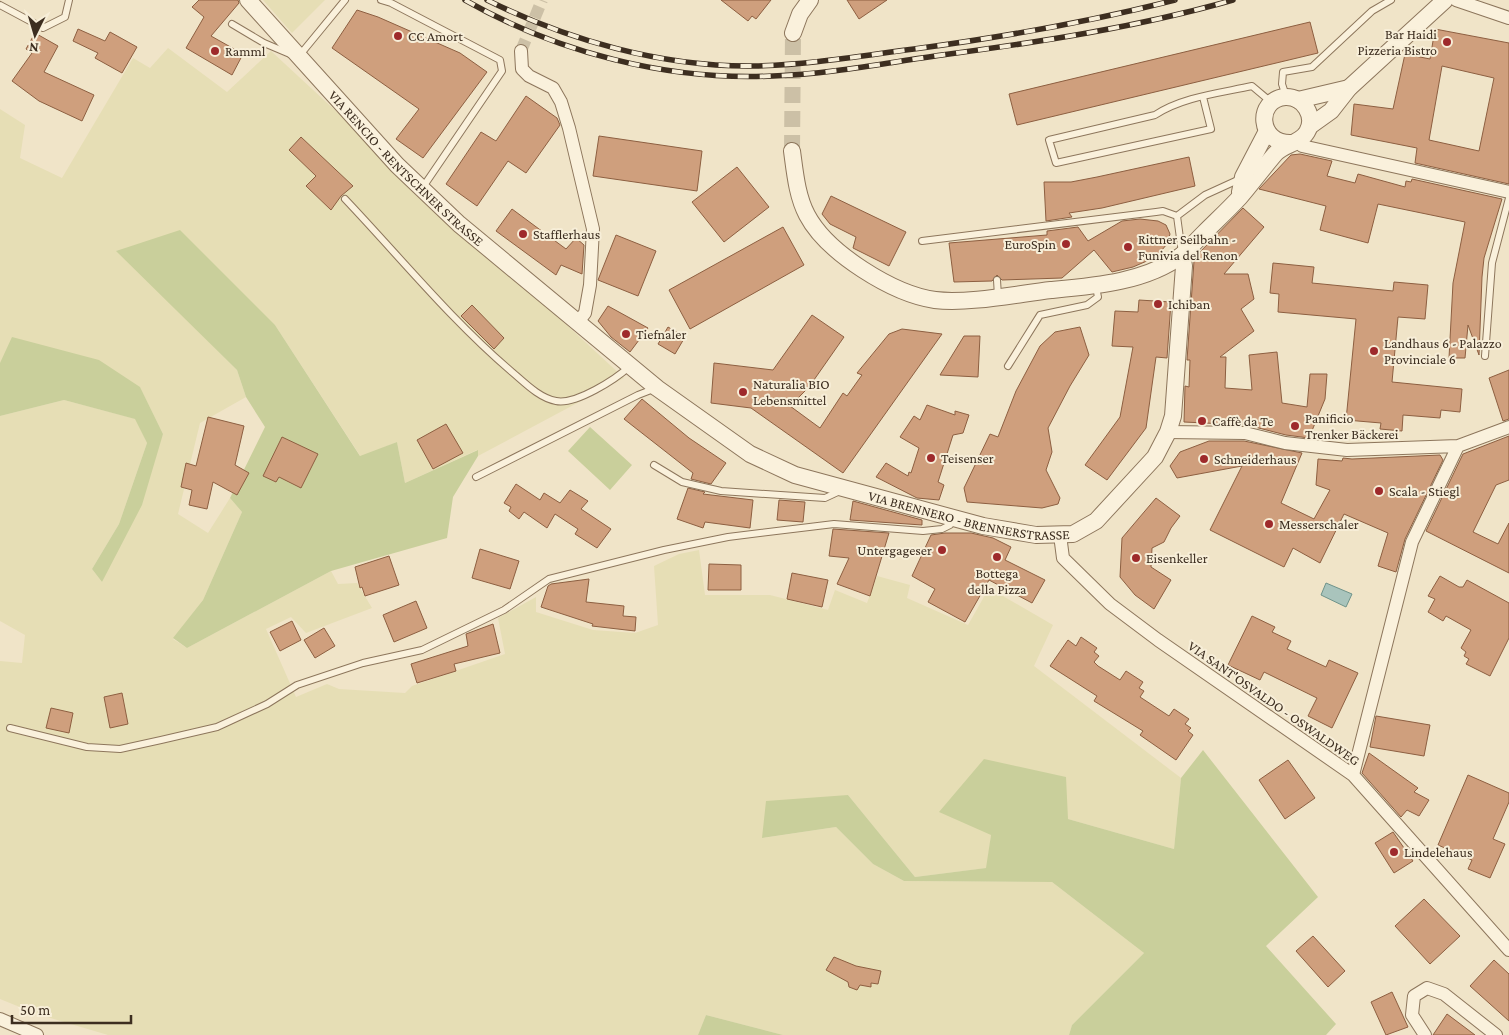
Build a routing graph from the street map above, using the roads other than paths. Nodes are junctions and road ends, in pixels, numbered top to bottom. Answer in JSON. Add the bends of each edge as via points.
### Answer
{"nodes":[{"id":1,"x":69,"y":0,"type":"edge"},
{"id":2,"x":248,"y":0,"type":"edge"},
{"id":3,"x":345,"y":0,"type":"edge"},
{"id":4,"x":382,"y":0,"type":"edge"},
{"id":5,"x":810,"y":0,"type":"edge"},
{"id":6,"x":1391,"y":0,"type":"edge"},
{"id":7,"x":1445,"y":0,"type":"edge"},
{"id":8,"x":1456,"y":0,"type":"edge"},
{"id":9,"x":0,"y":5,"type":"edge"},
{"id":10,"x":1509,"y":18,"type":"edge"},
{"id":11,"x":232,"y":24,"type":"dead end"},
{"id":12,"x":793,"y":33,"type":"tunnel mouth"},
{"id":13,"x":521,"y":51,"type":"tunnel mouth"},
{"id":14,"x":298,"y":57,"type":"junction"},
{"id":15,"x":1349,"y":88,"type":"junction"},
{"id":16,"x":1204,"y":97,"type":"junction"},
{"id":17,"x":1286,"y":100,"type":"junction"},
{"id":18,"x":1310,"y":126,"type":"junction"},
{"id":19,"x":1267,"y":131,"type":"junction"},
{"id":20,"x":1294,"y":142,"type":"junction"},
{"id":21,"x":792,"y":151,"type":"tunnel mouth"},
{"id":22,"x":1243,"y":178,"type":"junction"},
{"id":23,"x":422,"y":188,"type":"junction"},
{"id":24,"x":1509,"y":192,"type":"edge"},
{"id":25,"x":1509,"y":198,"type":"edge"},
{"id":26,"x":345,"y":199,"type":"dead end"},
{"id":27,"x":1238,"y":199,"type":"junction"},
{"id":28,"x":1177,"y":216,"type":"junction"},
{"id":29,"x":922,"y":241,"type":"dead end"},
{"id":30,"x":1182,"y":255,"type":"junction"},
{"id":31,"x":1096,"y":285,"type":"junction"},
{"id":32,"x":578,"y":322,"type":"junction"},
{"id":33,"x":1486,"y":356,"type":"dead end"},
{"id":34,"x":631,"y":365,"type":"junction"},
{"id":35,"x":1008,"y":366,"type":"dead end"},
{"id":36,"x":657,"y":388,"type":"junction"},
{"id":37,"x":1509,"y":427,"type":"edge"},
{"id":38,"x":1168,"y":432,"type":"junction"},
{"id":39,"x":1458,"y":446,"type":"junction"},
{"id":40,"x":654,"y":465,"type":"dead end"},
{"id":41,"x":476,"y":477,"type":"dead end"},
{"id":42,"x":844,"y":489,"type":"junction"},
{"id":43,"x":953,"y":518,"type":"junction"},
{"id":44,"x":1060,"y":535,"type":"junction"},
{"id":45,"x":10,"y":728,"type":"dead end"},
{"id":46,"x":1353,"y":775,"type":"junction"},
{"id":47,"x":1509,"y":950,"type":"edge"},
{"id":48,"x":0,"y":1019,"type":"edge"},
{"id":49,"x":37,"y":1035,"type":"edge"},
{"id":50,"x":1425,"y":1035,"type":"edge"},
{"id":51,"x":1496,"y":1035,"type":"edge"}],
"edges":[{"from":1,"to":9,"type":"lane","via":[[65,18],[43,28]]},
{"from":2,"to":14,"type":"street","name":"VIA RENCIO - RENTSCHNER STRASSE"},
{"from":3,"to":14,"type":"lane"},
{"from":4,"to":23,"type":"lane","via":[[500,60],[502,70]]},
{"from":5,"to":12,"type":"street"},
{"from":6,"to":17,"type":"lane","via":[[1372,11],[1312,67],[1283,72]]},
{"from":7,"to":15,"type":"street"},
{"from":8,"to":10,"type":"street"},
{"from":11,"to":14,"type":"lane","via":[[264,43]]},
{"from":13,"to":32,"type":"street","via":[[522,69],[553,88],[561,102],[593,229],[590,285],[585,313]]},
{"from":14,"to":23,"type":"street","name":"VIA RENCIO - RENTSCHNER STRASSE"},
{"from":15,"to":17,"type":"street"},
{"from":15,"to":18,"type":"street","via":[[1331,111]]},
{"from":16,"to":16,"type":"lane","via":[[1170,105],[1155,115],[1049,140],[1056,164],[1211,129]]},
{"from":16,"to":17,"type":"lane","via":[[1252,86]]},
{"from":17,"to":18,"type":"street","via":[[1308,111]]},
{"from":17,"to":19,"type":"street","via":[[1264,116]]},
{"from":18,"to":20,"type":"street","via":[[1303,137]]},
{"from":19,"to":20,"type":"street","via":[[1277,141]]},
{"from":19,"to":22,"type":"street"},
{"from":20,"to":24,"type":"street"},
{"from":20,"to":27,"type":"street","via":[[1276,152]]},
{"from":21,"to":31,"type":"street","via":[[797,188],[808,216],[834,247],[859,268],[894,287],[921,297],[951,300],[998,288]]},
{"from":22,"to":27,"type":"street"},
{"from":22,"to":28,"type":"lane","via":[[1205,195]]},
{"from":23,"to":32,"type":"street","name":"VIA RENCIO - RENTSCHNER STRASSE","via":[[459,224]]},
{"from":25,"to":33,"type":"lane","via":[[1492,262]]},
{"from":26,"to":34,"type":"lane","via":[[457,320],[534,391],[557,401],[580,396],[603,387]]},
{"from":27,"to":30,"type":"street"},
{"from":28,"to":29,"type":"lane","via":[[1156,212]]},
{"from":28,"to":30,"type":"lane"},
{"from":30,"to":31,"type":"street","via":[[1126,280]]},
{"from":30,"to":38,"type":"street","name":"VIA BRENNERO - BRENNERSTRASSE","via":[[1184,266],[1173,416]]},
{"from":31,"to":35,"type":"lane","via":[[1098,297],[1087,305],[1040,315]]},
{"from":32,"to":34,"type":"street","name":"VIA BRENNERO - BRENNERSTRASSE"},
{"from":34,"to":36,"type":"street","name":"VIA BRENNERO - BRENNERSTRASSE"},
{"from":36,"to":41,"type":"lane"},
{"from":36,"to":42,"type":"street","name":"VIA BRENNERO - BRENNERSTRASSE","via":[[750,454],[795,475]]},
{"from":37,"to":39,"type":"street"},
{"from":38,"to":39,"type":"street","via":[[1245,433],[1284,443],[1347,450]]},
{"from":38,"to":44,"type":"street","name":"VIA BRENNERO - BRENNERSTRASSE","via":[[1155,457],[1096,521],[1084,529]]},
{"from":39,"to":46,"type":"street","via":[[1412,542]]},
{"from":40,"to":42,"type":"lane","via":[[682,482],[721,491],[824,498]]},
{"from":42,"to":43,"type":"street","name":"VIA BRENNERO - BRENNERSTRASSE"},
{"from":43,"to":44,"type":"street","name":"VIA BRENNERO - BRENNERSTRASSE","via":[[1010,532]]},
{"from":43,"to":45,"type":"lane","via":[[950,525],[942,529],[923,531],[834,524],[728,537],[549,580],[504,610],[422,650],[363,663],[307,682],[217,727],[170,738],[120,749],[87,747]]},
{"from":44,"to":46,"type":"street","name":"VIA SANT'OSVALDO - OSWALDWEG","via":[[1063,558],[1110,604]]},
{"from":46,"to":47,"type":"street","name":"VIA SANT'OSVALDO - OSWALDWEG"},
{"from":48,"to":49,"type":"street"},
{"from":50,"to":51,"type":"street","via":[[1412,1015],[1414,996],[1427,988],[1444,994]]}]}
